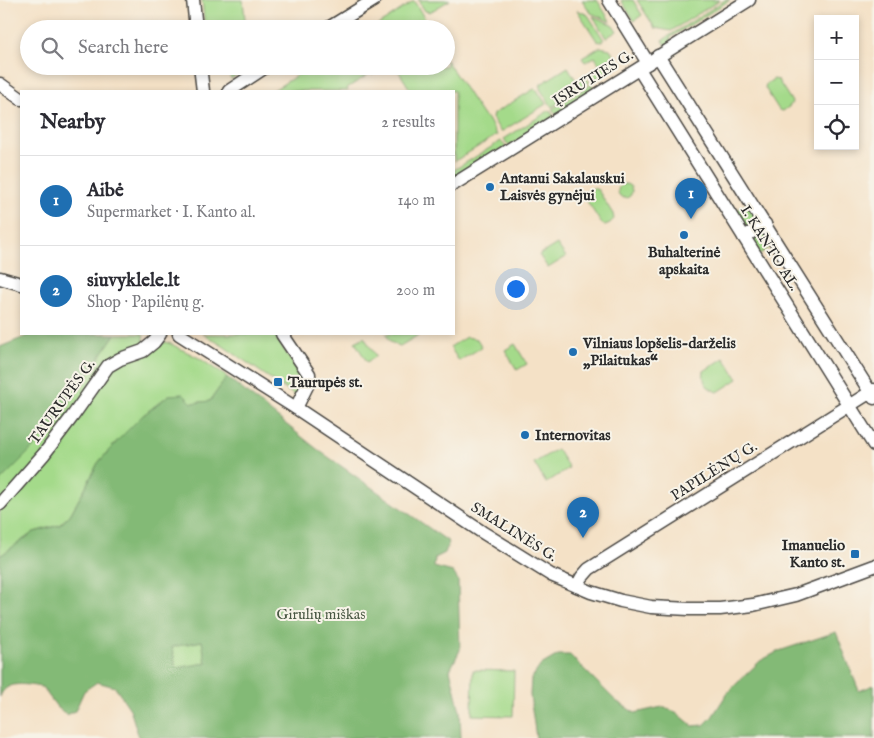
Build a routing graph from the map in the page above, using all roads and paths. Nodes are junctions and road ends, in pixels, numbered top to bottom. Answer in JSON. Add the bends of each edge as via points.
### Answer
{"nodes":[{"id":1,"x":193,"y":0,"type":"edge"},
{"id":2,"x":374,"y":0,"type":"edge"},
{"id":3,"x":609,"y":0,"type":"edge"},
{"id":4,"x":749,"y":0,"type":"edge"},
{"id":5,"x":195,"y":20,"type":"edge"},
{"id":6,"x":342,"y":20,"type":"edge"},
{"id":7,"x":649,"y":63,"type":"junction"},
{"id":8,"x":201,"y":75,"type":"edge"},
{"id":9,"x":253,"y":75,"type":"edge"},
{"id":10,"x":0,"y":84,"type":"edge"},
{"id":11,"x":203,"y":90,"type":"edge"},
{"id":12,"x":231,"y":90,"type":"edge"},
{"id":13,"x":20,"y":98,"type":"edge"},
{"id":14,"x":455,"y":183,"type":"edge"},
{"id":15,"x":765,"y":224,"type":"junction"},
{"id":16,"x":744,"y":237,"type":"junction"},
{"id":17,"x":2,"y":282,"type":"edge"},
{"id":18,"x":20,"y":284,"type":"edge"},
{"id":19,"x":159,"y":335,"type":"edge"},
{"id":20,"x":181,"y":335,"type":"edge"},
{"id":21,"x":283,"y":335,"type":"edge"},
{"id":22,"x":873,"y":393,"type":"edge"},
{"id":23,"x":849,"y":406,"type":"junction"},
{"id":24,"x":296,"y":408,"type":"junction"},
{"id":25,"x":874,"y":445,"type":"edge"},
{"id":26,"x":0,"y":504,"type":"edge"},
{"id":27,"x":874,"y":566,"type":"edge"},
{"id":28,"x":577,"y":586,"type":"junction"}],
"edges":[{"from":1,"to":5,"type":"street"},
{"from":2,"to":6,"type":"street"},
{"from":3,"to":7,"type":"street","name":"I. KANTO AL."},
{"from":4,"to":7,"type":"street","name":"ĮSRUTIES G."},
{"from":7,"to":14,"type":"street","name":"ĮSRUTIES G."},
{"from":7,"to":15,"type":"street","name":"I. KANTO AL."},
{"from":7,"to":16,"type":"street","name":"I. KANTO AL."},
{"from":8,"to":11,"type":"street"},
{"from":9,"to":12,"type":"street"},
{"from":10,"to":13,"type":"street"},
{"from":15,"to":16,"type":"street"},
{"from":15,"to":22,"type":"street","name":"I. KANTO AL."},
{"from":16,"to":23,"type":"street","name":"I. KANTO AL."},
{"from":17,"to":18,"type":"street"},
{"from":19,"to":26,"type":"street","name":"TAURUPĖS G.","via":[[143,351],[108,366],[44,454]]},
{"from":20,"to":24,"type":"street","name":"SMALINĖS G."},
{"from":21,"to":24,"type":"street","via":[[309,374],[309,382]]},
{"from":22,"to":23,"type":"street","name":"PAPILĖNŲ G."},
{"from":23,"to":25,"type":"street","name":"I. KANTO AL."},
{"from":23,"to":28,"type":"street","name":"PAPILĖNŲ G.","via":[[589,568]]},
{"from":24,"to":28,"type":"street","name":"SMALINĖS G.","via":[[482,532],[551,575]]},
{"from":27,"to":28,"type":"street","name":"SMALINĖS G.","via":[[788,597],[720,609],[651,607]]}]}
